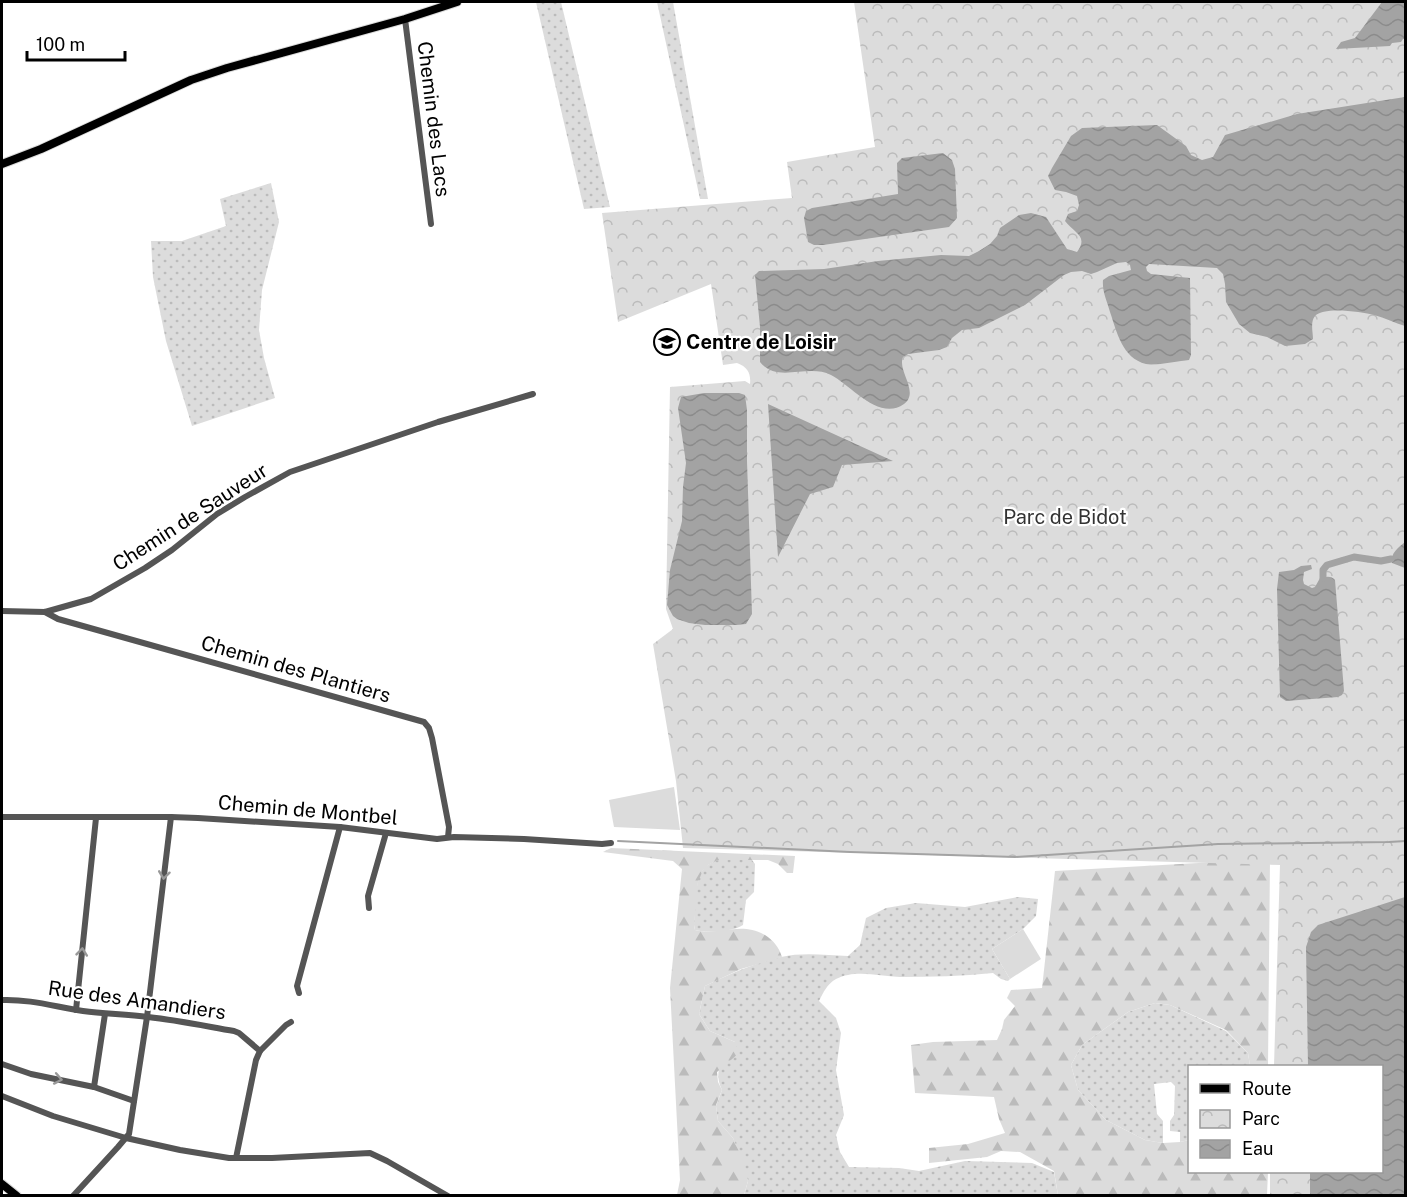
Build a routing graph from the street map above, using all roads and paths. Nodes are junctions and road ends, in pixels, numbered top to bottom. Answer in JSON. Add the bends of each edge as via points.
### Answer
{"nodes":[{"id":1,"x":457,"y":2,"type":"edge"},
{"id":2,"x":405,"y":19,"type":"junction"},
{"id":3,"x":2,"y":164,"type":"edge"},
{"id":4,"x":431,"y":224,"type":"dead end"},
{"id":5,"x":533,"y":394,"type":"dead end"},
{"id":6,"x":2,"y":612,"type":"edge"},
{"id":7,"x":45,"y":612,"type":"junction"},
{"id":8,"x":2,"y":817,"type":"edge"},
{"id":9,"x":171,"y":817,"type":"junction"},
{"id":10,"x":96,"y":818,"type":"junction"},
{"id":11,"x":340,"y":827,"type":"junction"},
{"id":12,"x":386,"y":833,"type":"junction"},
{"id":13,"x":448,"y":837,"type":"junction"},
{"id":14,"x":611,"y":843,"type":"dead end"},
{"id":15,"x":369,"y":908,"type":"dead end"},
{"id":16,"x":299,"y":993,"type":"dead end"},
{"id":17,"x":2,"y":1000,"type":"edge"},
{"id":18,"x":76,"y":1010,"type":"junction"},
{"id":19,"x":105,"y":1014,"type":"junction"},
{"id":20,"x":147,"y":1017,"type":"junction"},
{"id":21,"x":291,"y":1023,"type":"dead end"},
{"id":22,"x":260,"y":1052,"type":"junction"},
{"id":23,"x":2,"y":1064,"type":"edge"},
{"id":24,"x":94,"y":1087,"type":"junction"},
{"id":25,"x":2,"y":1096,"type":"edge"},
{"id":26,"x":134,"y":1101,"type":"junction"},
{"id":27,"x":126,"y":1138,"type":"junction"},
{"id":28,"x":236,"y":1158,"type":"junction"},
{"id":29,"x":2,"y":1184,"type":"edge"},
{"id":30,"x":17,"y":1196,"type":"edge"},
{"id":31,"x":73,"y":1196,"type":"edge"},
{"id":32,"x":448,"y":1196,"type":"edge"}],
"edges":[{"from":1,"to":2,"type":"main road"},
{"from":2,"to":3,"type":"main road","via":[[191,80]]},
{"from":2,"to":4,"type":"street","name":"Chemin des Lacs"},
{"from":5,"to":7,"type":"street","name":"Chemin de Sauveur","via":[[290,472],[217,514],[172,550],[91,599]]},
{"from":6,"to":7,"type":"street","name":"Chemin de Sauveur"},
{"from":7,"to":13,"type":"street","name":"Chemin des Plantiers","via":[[58,619],[424,722],[432,738]]},
{"from":8,"to":10,"type":"street","name":"Chemin de Montbel"},
{"from":9,"to":10,"type":"street","name":"Chemin de Montbel"},
{"from":9,"to":11,"type":"street","name":"Chemin de Montbel"},
{"from":9,"to":20,"type":"street","one_way":true},
{"from":18,"to":10,"type":"street","one_way":true},
{"from":11,"to":12,"type":"street","name":"Chemin de Montbel"},
{"from":11,"to":16,"type":"street","via":[[297,986]]},
{"from":12,"to":13,"type":"street","name":"Chemin de Montbel"},
{"from":12,"to":15,"type":"street","via":[[368,896]]},
{"from":13,"to":14,"type":"street","name":"Chemin de Montbel"},
{"from":17,"to":18,"type":"street","name":"Rue des Amandiers"},
{"from":18,"to":19,"type":"street","name":"Rue des Amandiers"},
{"from":19,"to":20,"type":"street","name":"Rue des Amandiers"},
{"from":19,"to":24,"type":"street"},
{"from":20,"to":22,"type":"street","name":"Rue des Amandiers","via":[[234,1031]]},
{"from":20,"to":26,"type":"street"},
{"from":21,"to":22,"type":"street"},
{"from":22,"to":28,"type":"street"},
{"from":23,"to":24,"type":"street","one_way":true},
{"from":24,"to":26,"type":"street"},
{"from":25,"to":27,"type":"street"},
{"from":26,"to":27,"type":"street"},
{"from":27,"to":28,"type":"street"},
{"from":27,"to":31,"type":"street"},
{"from":28,"to":32,"type":"street","via":[[370,1153]]},
{"from":29,"to":30,"type":"main road"}]}
